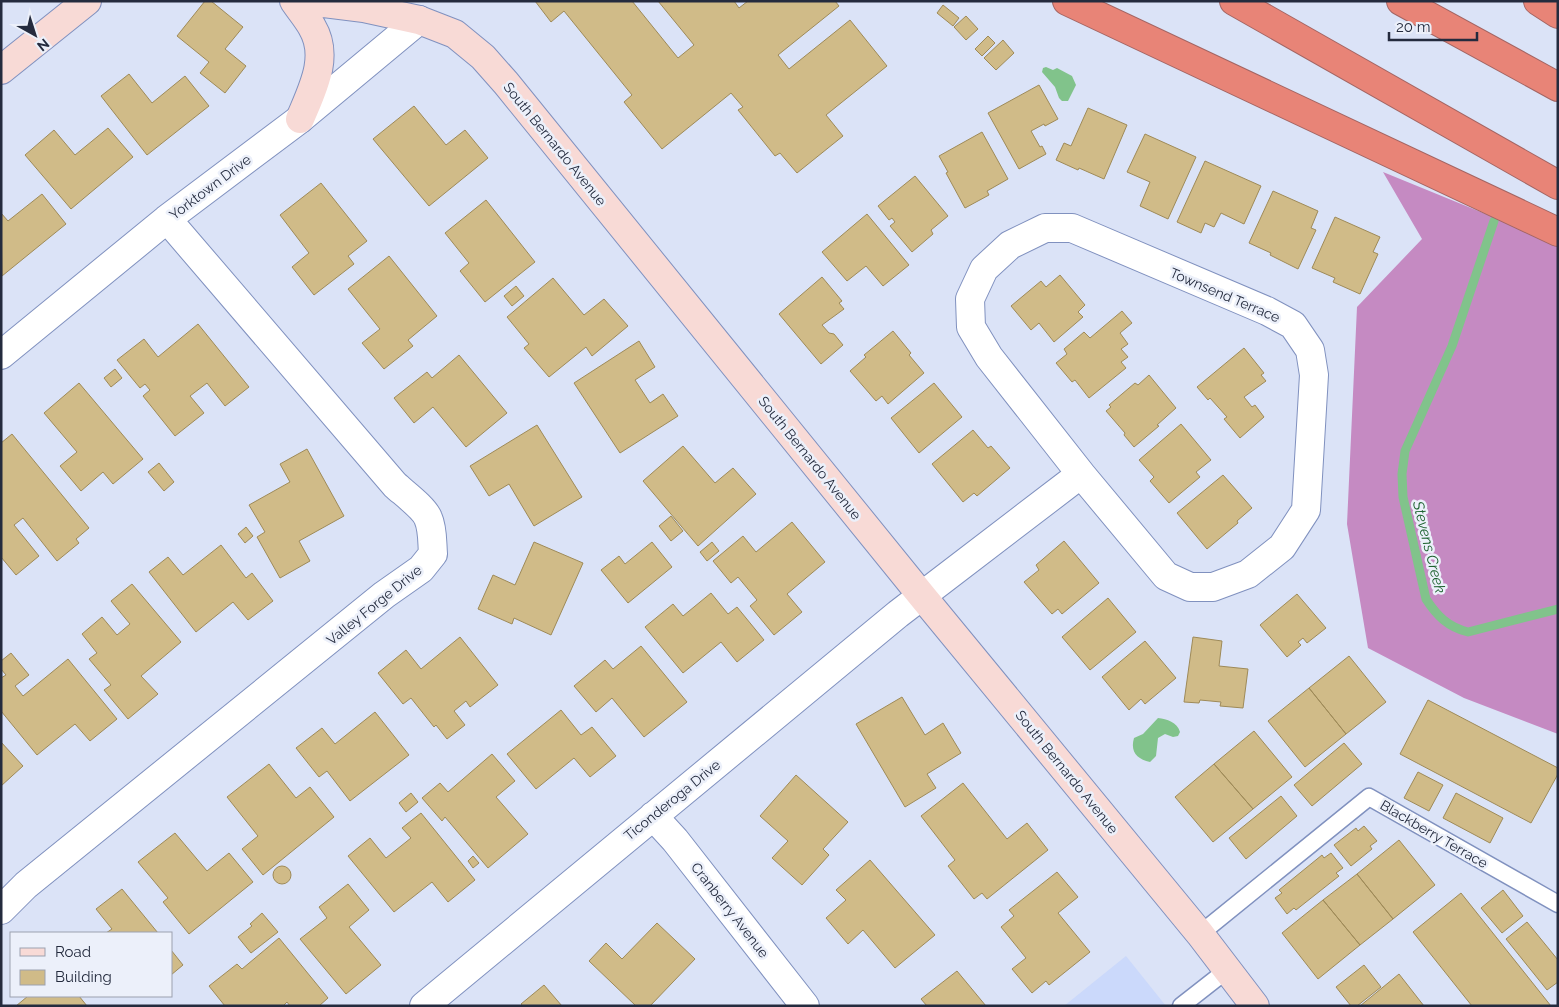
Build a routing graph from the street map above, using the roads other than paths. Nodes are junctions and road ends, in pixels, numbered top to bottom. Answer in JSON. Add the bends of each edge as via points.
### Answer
{"nodes":[{"id":1,"x":87,"y":1,"type":"edge"},
{"id":2,"x":294,"y":1,"type":"edge"},
{"id":3,"x":308,"y":1,"type":"edge"},
{"id":4,"x":1067,"y":1,"type":"edge"},
{"id":5,"x":1234,"y":1,"type":"edge"},
{"id":6,"x":1401,"y":1,"type":"edge"},
{"id":7,"x":1538,"y":1,"type":"edge"},
{"id":8,"x":1558,"y":14,"type":"edge"},
{"id":9,"x":419,"y":20,"type":"junction"},
{"id":10,"x":1,"y":70,"type":"edge"},
{"id":11,"x":1558,"y":87,"type":"edge"},
{"id":12,"x":300,"y":119,"type":"junction"},
{"id":13,"x":1558,"y":185,"type":"edge"},
{"id":14,"x":167,"y":219,"type":"junction"},
{"id":15,"x":1558,"y":232,"type":"edge"},
{"id":16,"x":1,"y":354,"type":"edge"},
{"id":17,"x":1081,"y":474,"type":"junction"},
{"id":18,"x":922,"y":596,"type":"junction"},
{"id":19,"x":653,"y":816,"type":"junction"},
{"id":20,"x":1558,"y":904,"type":"edge"},
{"id":21,"x":1,"y":910,"type":"edge"},
{"id":22,"x":1200,"y":934,"type":"junction"},
{"id":23,"x":1227,"y":970,"type":"junction"},
{"id":24,"x":424,"y":1006,"type":"edge"},
{"id":25,"x":805,"y":1006,"type":"edge"},
{"id":26,"x":1181,"y":1006,"type":"edge"},
{"id":27,"x":1255,"y":1006,"type":"edge"}],
"edges":[{"from":1,"to":10,"type":"street"},
{"from":2,"to":12,"type":"street","via":[[313,28],[320,50],[319,70]]},
{"from":3,"to":9,"type":"street","name":"South Bernardo Avenue","via":[[364,8]]},
{"from":4,"to":15,"type":"highway"},
{"from":5,"to":13,"type":"highway"},
{"from":6,"to":11,"type":"highway"},
{"from":7,"to":8,"type":"highway"},
{"from":9,"to":12,"type":"street","name":"Yorktown Drive"},
{"from":9,"to":18,"type":"street","name":"South Bernardo Avenue","via":[[455,34],[483,57]]},
{"from":12,"to":14,"type":"street","name":"Yorktown Drive"},
{"from":14,"to":16,"type":"street","name":"Yorktown Drive"},
{"from":14,"to":21,"type":"street","name":"Valley Forge Drive","via":[[396,485],[422,509],[432,532],[432,554],[421,569],[384,595],[26,885]]},
{"from":17,"to":17,"type":"street","name":"Townsend Terrace","via":[[1166,576],[1190,587],[1213,587],[1248,574],[1282,547],[1306,510],[1314,375],[1310,350],[1293,325],[1267,311],[1072,228],[1045,228],[1010,245],[984,269],[970,299],[970,327],[989,357]]},
{"from":17,"to":18,"type":"street"},
{"from":18,"to":19,"type":"street","name":"Ticonderoga Drive"},
{"from":18,"to":22,"type":"street","name":"South Bernardo Avenue"},
{"from":19,"to":24,"type":"street","name":"Ticonderoga Drive"},
{"from":19,"to":25,"type":"street","name":"Cranberry Avenue"},
{"from":20,"to":22,"type":"lane","name":"Blackberry Terrace","via":[[1369,797]]},
{"from":22,"to":23,"type":"street","name":"South Bernardo Avenue"},
{"from":23,"to":26,"type":"lane"},
{"from":23,"to":27,"type":"street","name":"South Bernardo Avenue"}]}
